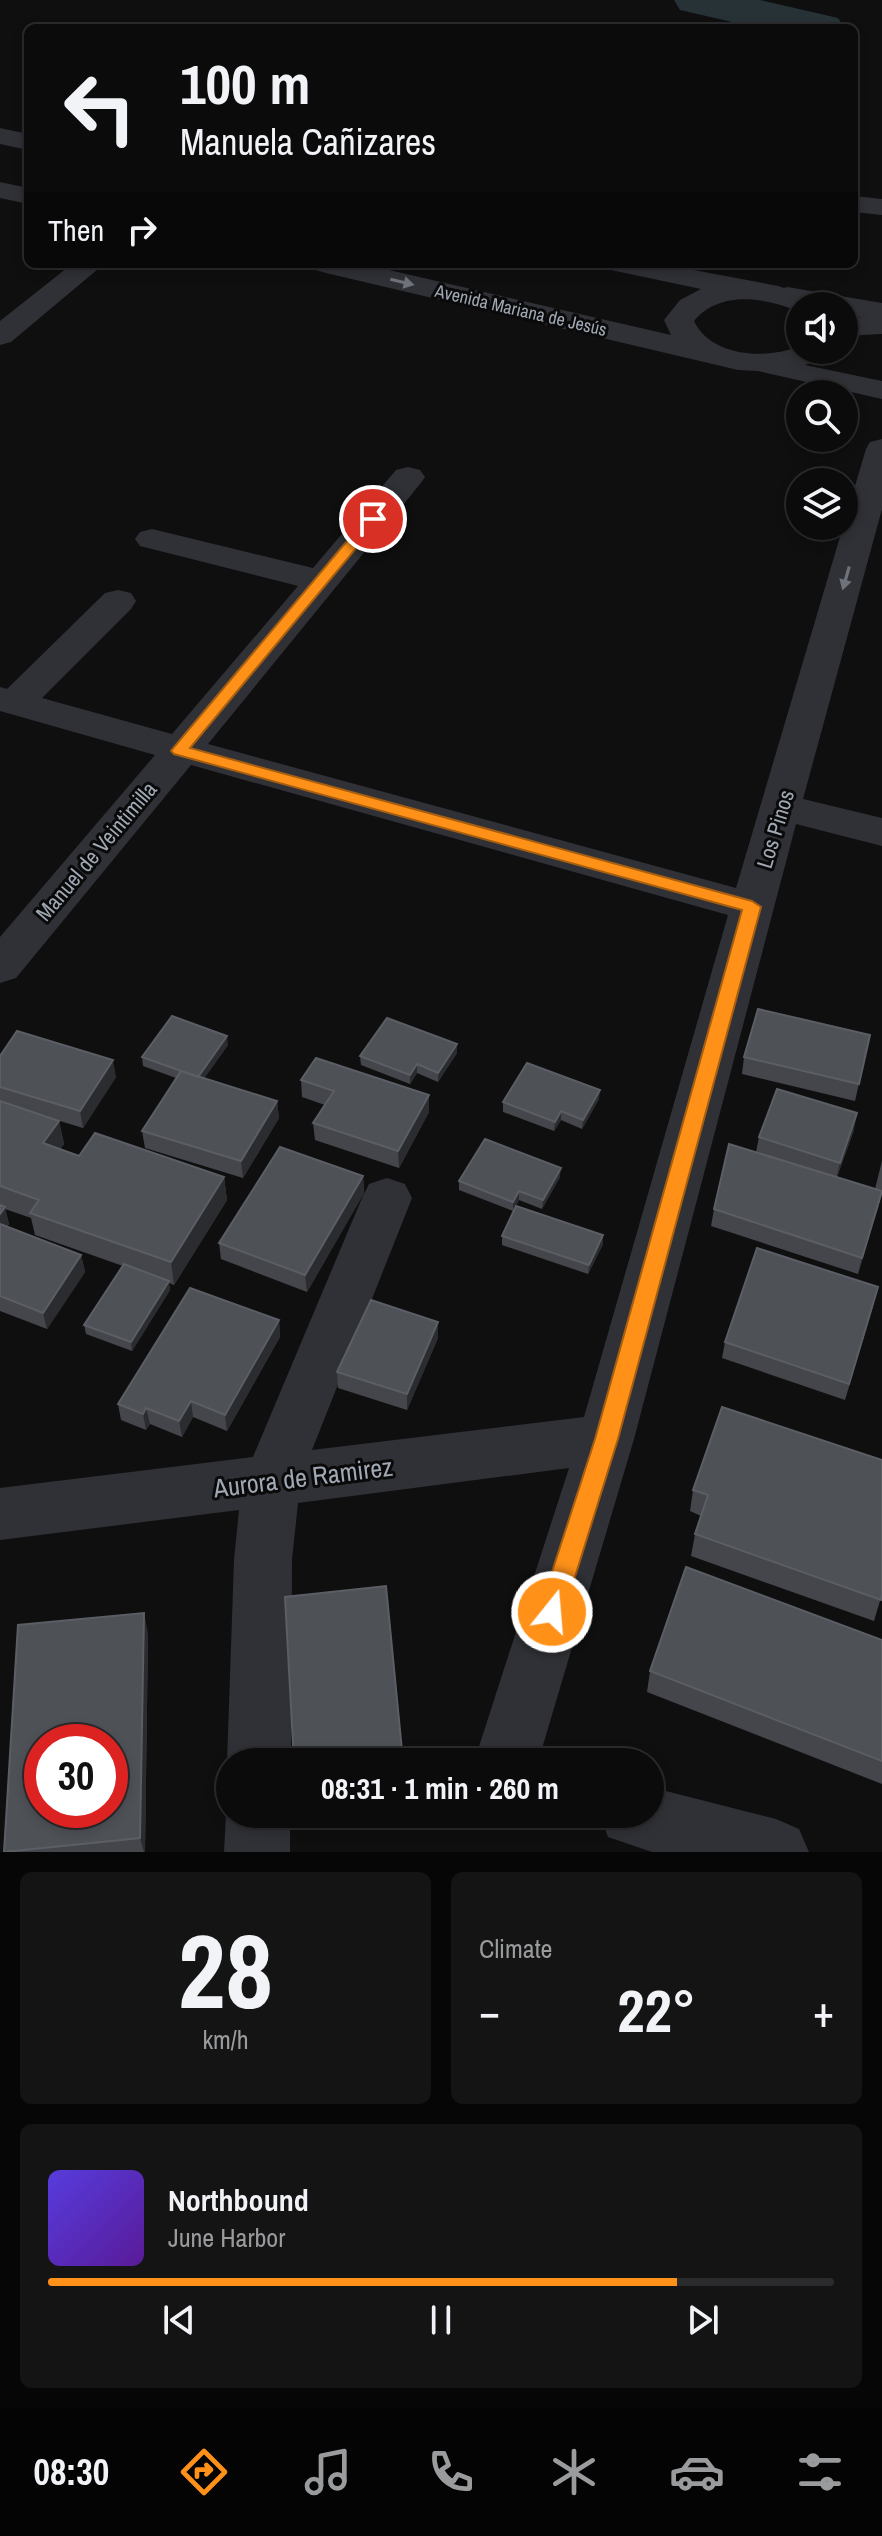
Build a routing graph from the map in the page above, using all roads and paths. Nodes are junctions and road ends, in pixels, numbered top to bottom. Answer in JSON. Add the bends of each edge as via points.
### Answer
{"nodes":[{"id":1,"x":0,"y":136,"type":"edge"},
{"id":2,"x":24,"y":141,"type":"edge"},
{"id":3,"x":858,"y":181,"type":"edge"},
{"id":4,"x":882,"y":184,"type":"edge"},
{"id":5,"x":0,"y":190,"type":"edge"},
{"id":6,"x":24,"y":195,"type":"edge"},
{"id":7,"x":858,"y":204,"type":"edge"},
{"id":8,"x":882,"y":207,"type":"edge"},
{"id":9,"x":85,"y":268,"type":"edge"},
{"id":10,"x":343,"y":268,"type":"edge"},
{"id":11,"x":640,"y":268,"type":"edge"},
{"id":12,"x":750,"y":291,"type":"junction"},
{"id":13,"x":786,"y":298,"type":"edge"},
{"id":14,"x":858,"y":309,"type":"edge"},
{"id":15,"x":882,"y":312,"type":"edge"},
{"id":16,"x":882,"y":325,"type":"edge"},
{"id":17,"x":858,"y":326,"type":"edge"},
{"id":18,"x":0,"y":336,"type":"edge"},
{"id":19,"x":726,"y":358,"type":"junction"},
{"id":20,"x":858,"y":359,"type":"edge"},
{"id":21,"x":786,"y":361,"type":"edge"},
{"id":22,"x":882,"y":377,"type":"edge"},
{"id":23,"x":882,"y":390,"type":"edge"},
{"id":24,"x":882,"y":449,"type":"edge"},
{"id":25,"x":408,"y":477,"type":"dead end"},
{"id":26,"x":152,"y":539,"type":"dead end"},
{"id":27,"x":322,"y":581,"type":"junction"},
{"id":28,"x":118,"y":601,"type":"dead end"},
{"id":29,"x":8,"y":701,"type":"edge"},
{"id":30,"x":180,"y":751,"type":"junction"},
{"id":31,"x":782,"y":807,"type":"junction"},
{"id":32,"x":882,"y":832,"type":"edge"},
{"id":33,"x":752,"y":907,"type":"junction"},
{"id":34,"x":0,"y":967,"type":"edge"},
{"id":35,"x":387,"y":1198,"type":"dead end"},
{"id":36,"x":606,"y":1439,"type":"junction"},
{"id":37,"x":271,"y":1481,"type":"junction"},
{"id":38,"x":0,"y":1514,"type":"edge"},
{"id":39,"x":259,"y":1748,"type":"edge"},
{"id":40,"x":510,"y":1748,"type":"edge"},
{"id":41,"x":664,"y":1823,"type":"edge"},
{"id":42,"x":258,"y":1828,"type":"edge"},
{"id":43,"x":257,"y":1852,"type":"edge"},
{"id":44,"x":776,"y":1852,"type":"edge"}],
"edges":[{"from":1,"to":2,"type":"street"},
{"from":3,"to":4,"type":"street"},
{"from":5,"to":6,"type":"street"},
{"from":7,"to":8,"type":"street"},
{"from":9,"to":18,"type":"street"},
{"from":10,"to":19,"type":"street","name":"Avenida Mariana de Jesús","one_way":true},
{"from":11,"to":12,"type":"street"},
{"from":12,"to":13,"type":"street"},
{"from":12,"to":19,"type":"street","via":[[702,298],[679,320],[682,333],[694,345]]},
{"from":14,"to":15,"type":"street"},
{"from":16,"to":17,"type":"street"},
{"from":19,"to":21,"type":"street"},
{"from":19,"to":23,"type":"street","name":"Avenida Mariana de Jesús"},
{"from":20,"to":22,"type":"street"},
{"from":24,"to":31,"type":"street","name":"Los Pinos","one_way":true},
{"from":25,"to":27,"type":"street","name":"Manuel de Veintimilla"},
{"from":26,"to":27,"type":"street"},
{"from":27,"to":30,"type":"street","name":"Manuel de Veintimilla"},
{"from":28,"to":29,"type":"street"},
{"from":29,"to":30,"type":"street"},
{"from":30,"to":33,"type":"street"},
{"from":30,"to":34,"type":"street","name":"Manuel de Veintimilla"},
{"from":31,"to":32,"type":"street"},
{"from":31,"to":33,"type":"street","name":"Los Pinos"},
{"from":33,"to":36,"type":"street","name":"Los Pinos"},
{"from":35,"to":37,"type":"street"},
{"from":36,"to":37,"type":"street","name":"Aurora de Ramirez"},
{"from":36,"to":40,"type":"street","name":"Los Pinos"},
{"from":37,"to":38,"type":"street","name":"Aurora de Ramirez"},
{"from":37,"to":39,"type":"street","via":[[263,1560]]},
{"from":41,"to":44,"type":"street"},
{"from":42,"to":43,"type":"street"}]}
